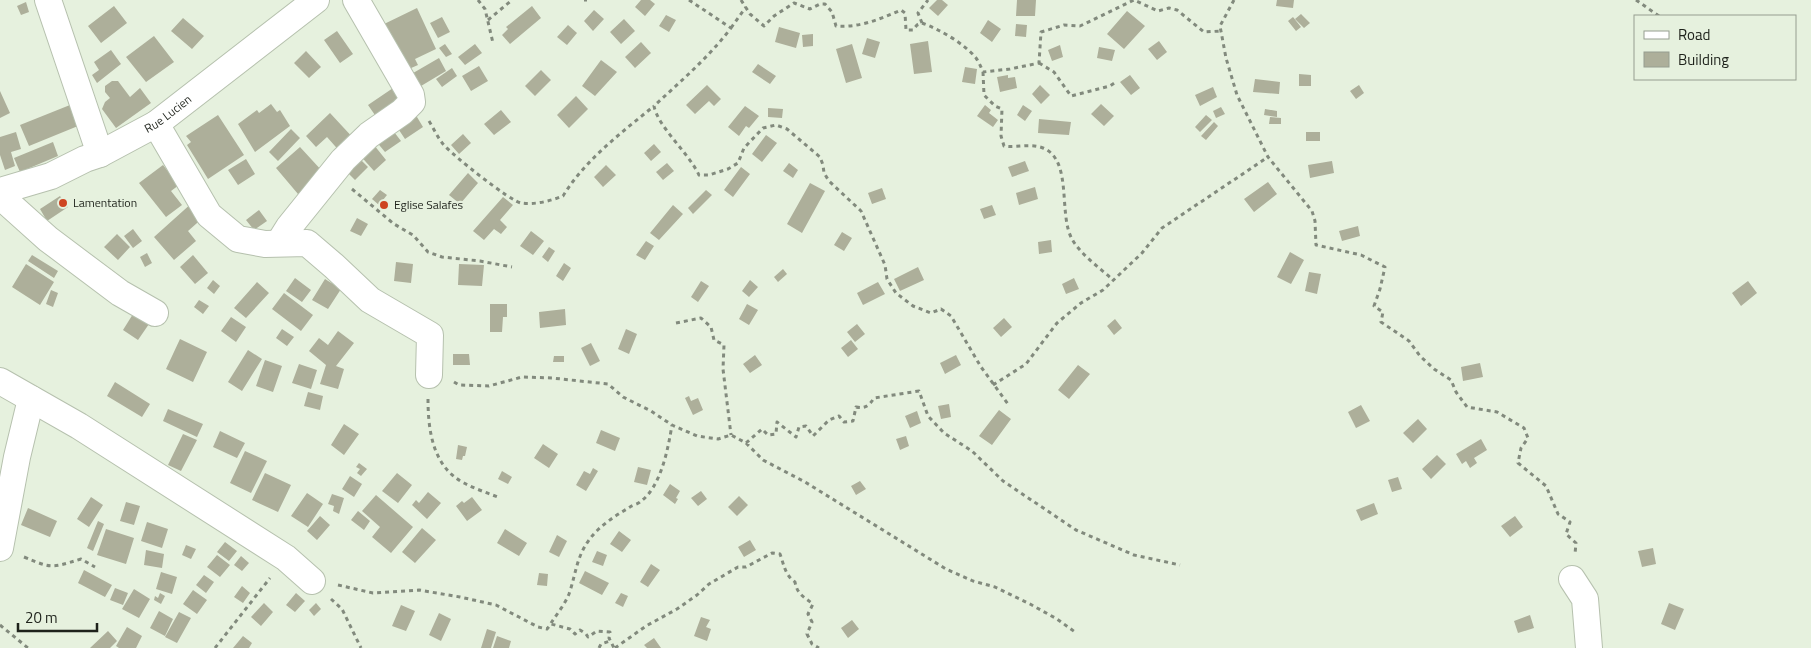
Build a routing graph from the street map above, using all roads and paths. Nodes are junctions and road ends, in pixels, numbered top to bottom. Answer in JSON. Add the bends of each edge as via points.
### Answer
{"nodes":[{"id":1,"x":48,"y":0,"type":"edge"},
{"id":2,"x":316,"y":0,"type":"edge"},
{"id":3,"x":356,"y":0,"type":"edge"},
{"id":4,"x":478,"y":0,"type":"edge"},
{"id":5,"x":512,"y":0,"type":"edge"},
{"id":6,"x":689,"y":0,"type":"edge"},
{"id":7,"x":741,"y":0,"type":"edge"},
{"id":8,"x":928,"y":0,"type":"edge"},
{"id":9,"x":1234,"y":0,"type":"edge"},
{"id":10,"x":1636,"y":0,"type":"edge"},
{"id":11,"x":746,"y":7,"type":"junction"},
{"id":12,"x":1658,"y":15,"type":"edge"},
{"id":13,"x":488,"y":20,"type":"junction"},
{"id":14,"x":922,"y":23,"type":"junction"},
{"id":15,"x":731,"y":28,"type":"junction"},
{"id":16,"x":1221,"y":31,"type":"junction"},
{"id":17,"x":494,"y":43,"type":"dead end"},
{"id":18,"x":1039,"y":63,"type":"junction"},
{"id":19,"x":983,"y":72,"type":"junction"},
{"id":20,"x":1116,"y":82,"type":"dead end"},
{"id":21,"x":412,"y":102,"type":"junction"},
{"id":22,"x":654,"y":106,"type":"junction"},
{"id":23,"x":156,"y":124,"type":"junction"},
{"id":24,"x":100,"y":154,"type":"junction"},
{"id":25,"x":1268,"y":157,"type":"junction"},
{"id":26,"x":334,"y":172,"type":"junction"},
{"id":27,"x":0,"y":191,"type":"edge"},
{"id":28,"x":0,"y":196,"type":"edge"},
{"id":29,"x":279,"y":243,"type":"junction"},
{"id":30,"x":512,"y":267,"type":"dead end"},
{"id":31,"x":1113,"y":280,"type":"junction"},
{"id":32,"x":155,"y":313,"type":"dead end"},
{"id":33,"x":676,"y":322,"type":"dead end"},
{"id":34,"x":429,"y":375,"type":"junction"},
{"id":35,"x":0,"y":380,"type":"edge"},
{"id":36,"x":993,"y":385,"type":"junction"},
{"id":37,"x":31,"y":399,"type":"junction"},
{"id":38,"x":1008,"y":404,"type":"dead end"},
{"id":39,"x":672,"y":425,"type":"junction"},
{"id":40,"x":731,"y":435,"type":"junction"},
{"id":41,"x":746,"y":443,"type":"junction"},
{"id":42,"x":500,"y":498,"type":"dead end"},
{"id":43,"x":0,"y":547,"type":"edge"},
{"id":44,"x":286,"y":558,"type":"junction"},
{"id":45,"x":1180,"y":565,"type":"dead end"},
{"id":46,"x":95,"y":567,"type":"dead end"},
{"id":47,"x":1572,"y":579,"type":"joint"},
{"id":48,"x":312,"y":581,"type":"junction"},
{"id":49,"x":551,"y":624,"type":"junction"},
{"id":50,"x":0,"y":625,"type":"edge"},
{"id":51,"x":1075,"y":632,"type":"dead end"},
{"id":52,"x":610,"y":641,"type":"junction"},
{"id":53,"x":28,"y":648,"type":"edge"},
{"id":54,"x":215,"y":648,"type":"edge"},
{"id":55,"x":361,"y":648,"type":"edge"},
{"id":56,"x":599,"y":648,"type":"edge"},
{"id":57,"x":614,"y":648,"type":"edge"},
{"id":58,"x":819,"y":648,"type":"edge"},
{"id":59,"x":1589,"y":648,"type":"edge"}],
"edges":[{"from":1,"to":24,"type":"street"},
{"from":2,"to":23,"type":"street","name":"Rue Lucien"},
{"from":3,"to":21,"type":"street"},
{"from":4,"to":13,"type":"path"},
{"from":5,"to":13,"type":"path"},
{"from":6,"to":15,"type":"path"},
{"from":7,"to":11,"type":"path"},
{"from":8,"to":14,"type":"path","via":[[918,13]]},
{"from":9,"to":16,"type":"path","via":[[1220,26]]},
{"from":10,"to":12,"type":"path"},
{"from":11,"to":14,"type":"path","via":[[764,26],[794,3],[810,9],[825,4],[832,12],[836,26],[849,28],[901,10],[905,13],[906,30]]},
{"from":11,"to":15,"type":"path"},
{"from":13,"to":17,"type":"path"},
{"from":14,"to":19,"type":"path","via":[[968,50]]},
{"from":15,"to":22,"type":"path","via":[[720,43]]},
{"from":16,"to":18,"type":"path","via":[[1204,32],[1178,10],[1169,8],[1158,12],[1134,0],[1080,26],[1064,25],[1041,32]]},
{"from":16,"to":25,"type":"path","via":[[1237,95]]},
{"from":18,"to":19,"type":"path"},
{"from":18,"to":20,"type":"path","via":[[1054,72],[1071,96]]},
{"from":19,"to":31,"type":"path","via":[[984,95],[1002,109],[1004,146],[1043,148],[1057,159],[1062,176],[1064,216],[1072,239]]},
{"from":21,"to":22,"type":"path","via":[[460,161],[519,203],[549,201],[563,196],[573,180],[609,143]]},
{"from":21,"to":26,"type":"street","via":[[369,135]]},
{"from":22,"to":36,"type":"path","via":[[656,116],[681,146],[699,175],[709,175],[738,163],[744,148],[763,128],[776,125],[787,129],[820,157],[829,182],[861,211],[885,266],[886,279],[896,293],[913,306],[931,313],[941,309],[951,316]]},
{"from":23,"to":24,"type":"street","name":"Rue Lucien"},
{"from":23,"to":29,"type":"street","via":[[209,215],[238,239]]},
{"from":24,"to":27,"type":"street","name":"Rue Lucien","via":[[51,176]]},
{"from":25,"to":31,"type":"path","via":[[1162,228],[1142,253]]},
{"from":25,"to":47,"type":"path","via":[[1312,211],[1316,245],[1361,255],[1385,267],[1374,306],[1383,312],[1382,322],[1409,340],[1420,356],[1451,380],[1467,406],[1497,412],[1524,428],[1528,438],[1521,448],[1518,463],[1546,486],[1558,514],[1570,522],[1566,534],[1576,543]]},
{"from":26,"to":29,"type":"street","via":[[289,226]]},
{"from":26,"to":30,"type":"path","via":[[394,224],[413,235],[428,252]]},
{"from":28,"to":32,"type":"street","via":[[48,239],[120,294]]},
{"from":29,"to":34,"type":"street","via":[[307,243],[370,300],[430,335]]},
{"from":31,"to":36,"type":"path","via":[[1057,323],[1026,364]]},
{"from":33,"to":40,"type":"path","via":[[701,318],[711,327],[714,340],[724,345],[723,368]]},
{"from":34,"to":39,"type":"path","via":[[446,377],[458,385],[489,386],[522,377],[608,384],[623,397]]},
{"from":34,"to":42,"type":"path","via":[[428,407],[433,446],[444,468],[463,483]]},
{"from":35,"to":37,"type":"street"},
{"from":36,"to":38,"type":"path"},
{"from":37,"to":43,"type":"street"},
{"from":37,"to":44,"type":"street"},
{"from":39,"to":40,"type":"path","via":[[697,436],[718,439]]},
{"from":39,"to":49,"type":"path","via":[[667,452],[650,492],[599,528],[588,541],[576,562],[568,596]]},
{"from":40,"to":41,"type":"path"},
{"from":41,"to":45,"type":"path","via":[[762,429],[768,434],[776,434],[777,422],[796,437],[799,427],[806,426],[813,436],[829,420],[839,416],[844,422],[853,421],[856,407],[868,406],[874,398],[918,391],[928,416],[944,433],[972,451],[1003,481],[1076,530],[1134,555]]},
{"from":41,"to":51,"type":"path","via":[[763,460],[805,482],[946,570],[995,587],[1057,619]]},
{"from":43,"to":46,"type":"path","via":[[48,567],[81,558]]},
{"from":44,"to":48,"type":"street"},
{"from":44,"to":54,"type":"path"},
{"from":47,"to":59,"type":"street","via":[[1585,599]]},
{"from":48,"to":49,"type":"path","via":[[373,593],[428,591],[496,605],[538,627],[547,629]]},
{"from":48,"to":55,"type":"path","via":[[342,609]]},
{"from":49,"to":52,"type":"path","via":[[570,629],[575,634],[580,630],[588,637],[597,631],[610,632]]},
{"from":50,"to":53,"type":"path"},
{"from":52,"to":56,"type":"path"},
{"from":52,"to":57,"type":"path"},
{"from":57,"to":58,"type":"path","via":[[682,606],[709,584],[772,553],[780,554],[785,571],[795,582],[800,596],[813,604],[808,614],[812,622],[807,634],[812,644]]}]}
